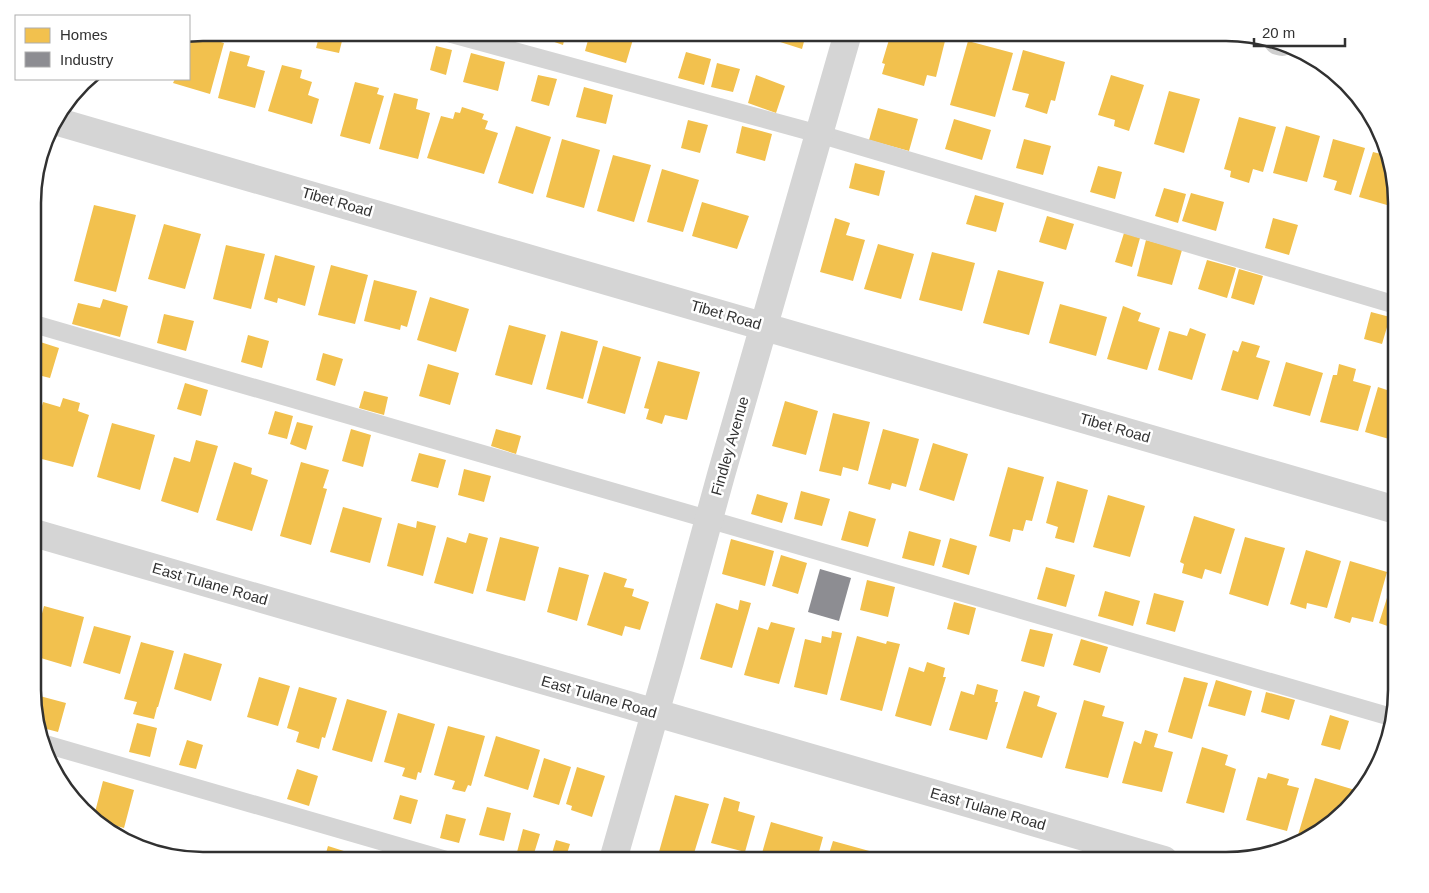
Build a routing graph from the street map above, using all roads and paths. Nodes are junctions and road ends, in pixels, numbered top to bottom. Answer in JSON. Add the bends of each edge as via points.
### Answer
{"nodes":[{"id":1,"x":845,"y":41,"type":"edge"},
{"id":2,"x":483,"y":42,"type":"edge"},
{"id":3,"x":62,"y":123,"type":"edge"},
{"id":4,"x":819,"y":134,"type":"junction"},
{"id":5,"x":1387,"y":302,"type":"edge"},
{"id":6,"x":41,"y":326,"type":"edge"},
{"id":7,"x":764,"y":326,"type":"junction"},
{"id":8,"x":1387,"y":507,"type":"edge"},
{"id":9,"x":709,"y":520,"type":"junction"},
{"id":10,"x":41,"y":535,"type":"edge"},
{"id":11,"x":655,"y":713,"type":"junction"},
{"id":12,"x":1386,"y":716,"type":"edge"},
{"id":13,"x":52,"y":746,"type":"edge"},
{"id":14,"x":1133,"y":851,"type":"edge"},
{"id":15,"x":418,"y":852,"type":"edge"},
{"id":16,"x":615,"y":852,"type":"edge"}],
"edges":[{"from":1,"to":4,"type":"street","name":"Findley Avenue"},
{"from":2,"to":4,"type":"lane"},
{"from":3,"to":7,"type":"street","name":"Tibet Road"},
{"from":4,"to":5,"type":"lane"},
{"from":4,"to":7,"type":"street","name":"Findley Avenue"},
{"from":6,"to":9,"type":"lane"},
{"from":7,"to":8,"type":"street","name":"Tibet Road"},
{"from":7,"to":9,"type":"street","name":"Findley Avenue"},
{"from":9,"to":11,"type":"street","name":"Findley Avenue"},
{"from":9,"to":12,"type":"lane"},
{"from":10,"to":11,"type":"street","name":"East Tulane Road"},
{"from":11,"to":14,"type":"street","name":"East Tulane Road"},
{"from":11,"to":16,"type":"street","name":"Findley Avenue"},
{"from":13,"to":15,"type":"lane"}]}
